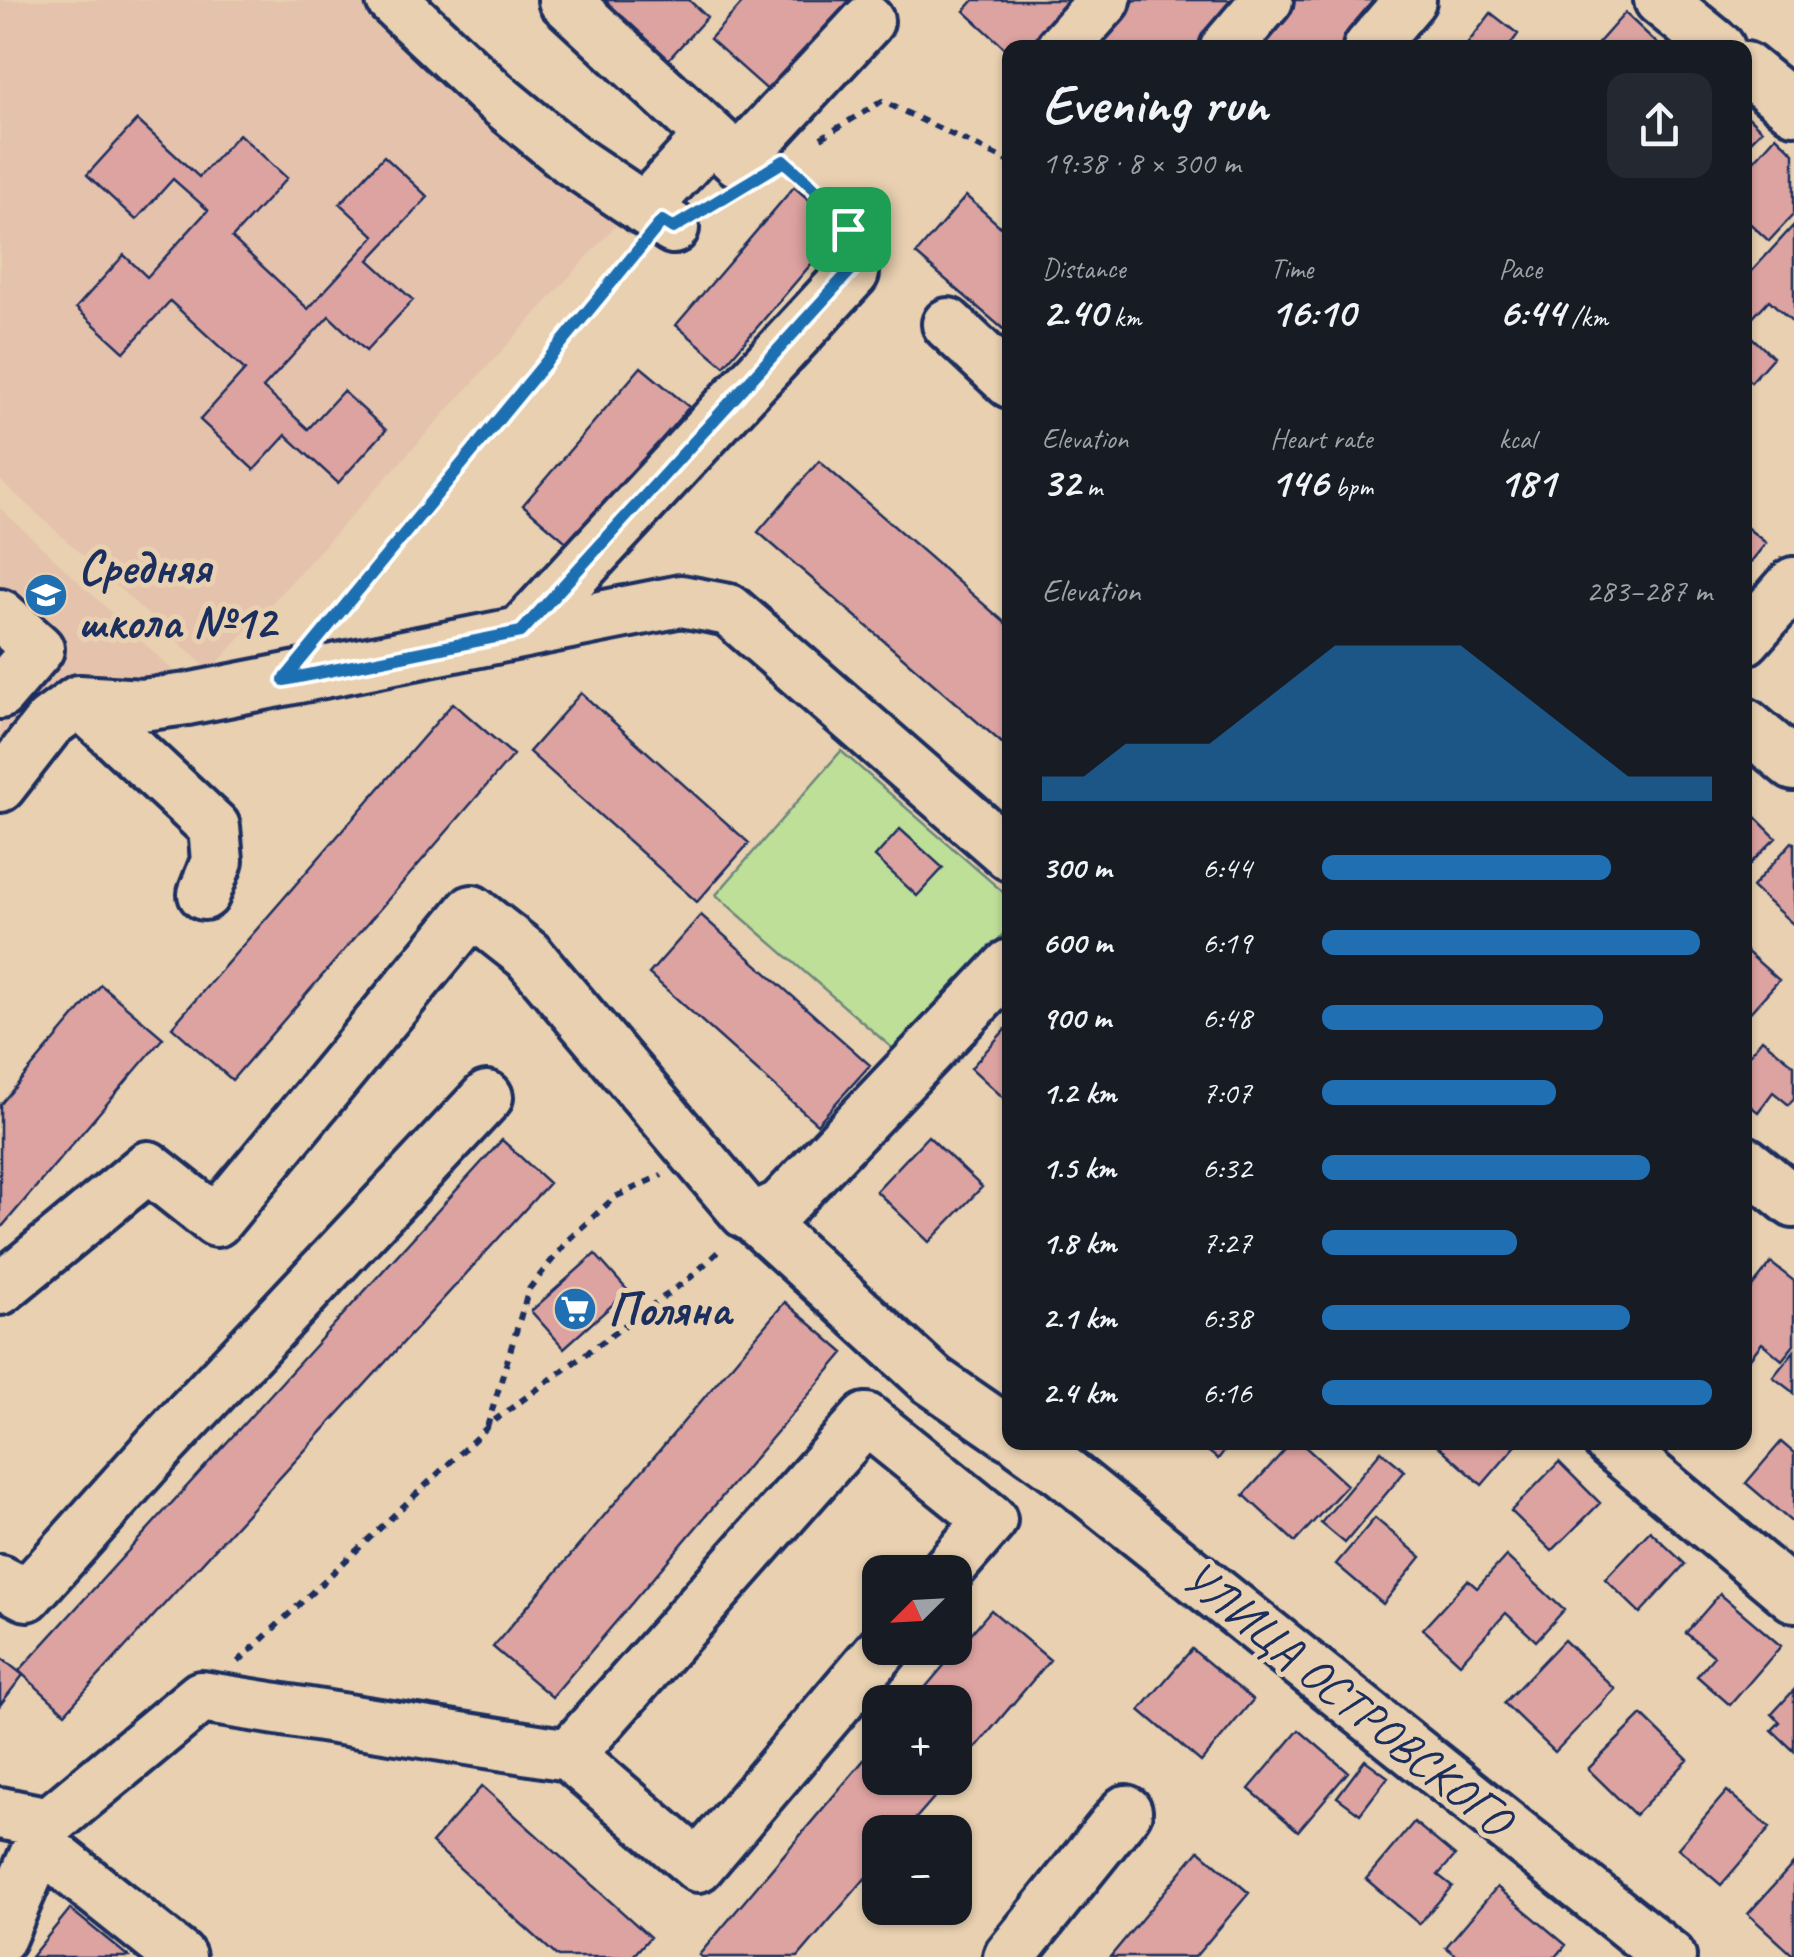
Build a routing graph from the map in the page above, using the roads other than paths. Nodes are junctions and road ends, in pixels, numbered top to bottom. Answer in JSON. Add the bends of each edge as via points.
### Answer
{"nodes":[{"id":1,"x":392,"y":0,"type":"edge"},
{"id":2,"x":564,"y":0,"type":"edge"},
{"id":3,"x":1105,"y":0,"type":"edge"},
{"id":4,"x":1267,"y":0,"type":"edge"},
{"id":5,"x":1410,"y":0,"type":"edge"},
{"id":6,"x":1660,"y":0,"type":"edge"},
{"id":7,"x":868,"y":21,"type":"dead end"},
{"id":8,"x":1069,"y":40,"type":"edge"},
{"id":9,"x":1233,"y":40,"type":"edge"},
{"id":10,"x":1376,"y":40,"type":"edge"},
{"id":11,"x":1709,"y":40,"type":"edge"},
{"id":12,"x":1752,"y":74,"type":"edge"},
{"id":13,"x":1794,"y":108,"type":"edge"},
{"id":14,"x":710,"y":138,"type":"junction"},
{"id":15,"x":852,"y":272,"type":"road end"},
{"id":16,"x":948,"y":324,"type":"dead end"},
{"id":17,"x":1002,"y":375,"type":"edge"},
{"id":18,"x":1794,"y":584,"type":"edge"},
{"id":19,"x":0,"y":615,"type":"edge"},
{"id":20,"x":1752,"y":631,"type":"edge"},
{"id":21,"x":521,"y":632,"type":"junction"},
{"id":22,"x":0,"y":693,"type":"edge"},
{"id":23,"x":80,"y":701,"type":"junction"},
{"id":24,"x":1752,"y":730,"type":"edge"},
{"id":25,"x":1794,"y":764,"type":"edge"},
{"id":26,"x":0,"y":786,"type":"edge"},
{"id":27,"x":1002,"y":848,"type":"edge"},
{"id":28,"x":204,"y":894,"type":"dead end"},
{"id":29,"x":1002,"y":973,"type":"edge"},
{"id":30,"x":486,"y":1097,"type":"dead end"},
{"id":31,"x":1752,"y":1168,"type":"edge"},
{"id":32,"x":1794,"y":1202,"type":"edge"},
{"id":33,"x":755,"y":1218,"type":"junction"},
{"id":34,"x":0,"y":1289,"type":"edge"},
{"id":35,"x":1002,"y":1428,"type":"edge"},
{"id":36,"x":1033,"y":1450,"type":"edge"},
{"id":37,"x":1620,"y":1450,"type":"edge"},
{"id":38,"x":960,"y":1555,"type":"edge"},
{"id":39,"x":0,"y":1581,"type":"edge"},
{"id":40,"x":1794,"y":1596,"type":"edge"},
{"id":41,"x":868,"y":1665,"type":"edge"},
{"id":42,"x":569,"y":1755,"type":"junction"},
{"id":43,"x":1126,"y":1810,"type":"dead end"},
{"id":44,"x":0,"y":1813,"type":"edge"},
{"id":45,"x":45,"y":1834,"type":"junction"},
{"id":46,"x":0,"y":1937,"type":"edge"},
{"id":47,"x":180,"y":1957,"type":"edge"},
{"id":48,"x":1009,"y":1957,"type":"edge"},
{"id":49,"x":1670,"y":1957,"type":"edge"}],
"edges":[{"from":1,"to":14,"type":"street","via":[[572,160],[660,219]]},
{"from":2,"to":14,"type":"street"},
{"from":3,"to":8,"type":"street"},
{"from":4,"to":9,"type":"street"},
{"from":5,"to":10,"type":"street"},
{"from":6,"to":11,"type":"street"},
{"from":7,"to":14,"type":"street","via":[[738,161]]},
{"from":12,"to":13,"type":"street"},
{"from":15,"to":21,"type":"street"},
{"from":16,"to":17,"type":"street"},
{"from":18,"to":20,"type":"street"},
{"from":19,"to":22,"type":"street","via":[[38,649]]},
{"from":21,"to":23,"type":"street","via":[[142,705]]},
{"from":21,"to":27,"type":"street","via":[[681,601],[728,610]]},
{"from":23,"to":26,"type":"street","via":[[49,723]]},
{"from":23,"to":28,"type":"street","via":[[214,827],[217,861]]},
{"from":24,"to":25,"type":"street"},
{"from":29,"to":33,"type":"street","via":[[782,1206]]},
{"from":30,"to":39,"type":"street","via":[[27,1595]]},
{"from":31,"to":32,"type":"street"},
{"from":33,"to":34,"type":"street","via":[[528,955],[472,911],[216,1221],[148,1167]]},
{"from":33,"to":35,"type":"street","via":[[932,1380]]},
{"from":36,"to":49,"type":"street","name":"УЛИЦА ОСТРОВСКОГО"},
{"from":37,"to":40,"type":"street"},
{"from":38,"to":42,"type":"street","via":[[990,1520],[866,1419]]},
{"from":41,"to":42,"type":"street","via":[[698,1866]]},
{"from":42,"to":45,"type":"street","via":[[201,1697]]},
{"from":43,"to":48,"type":"street"},
{"from":44,"to":45,"type":"street"},
{"from":45,"to":46,"type":"street"},
{"from":45,"to":47,"type":"street"}]}
